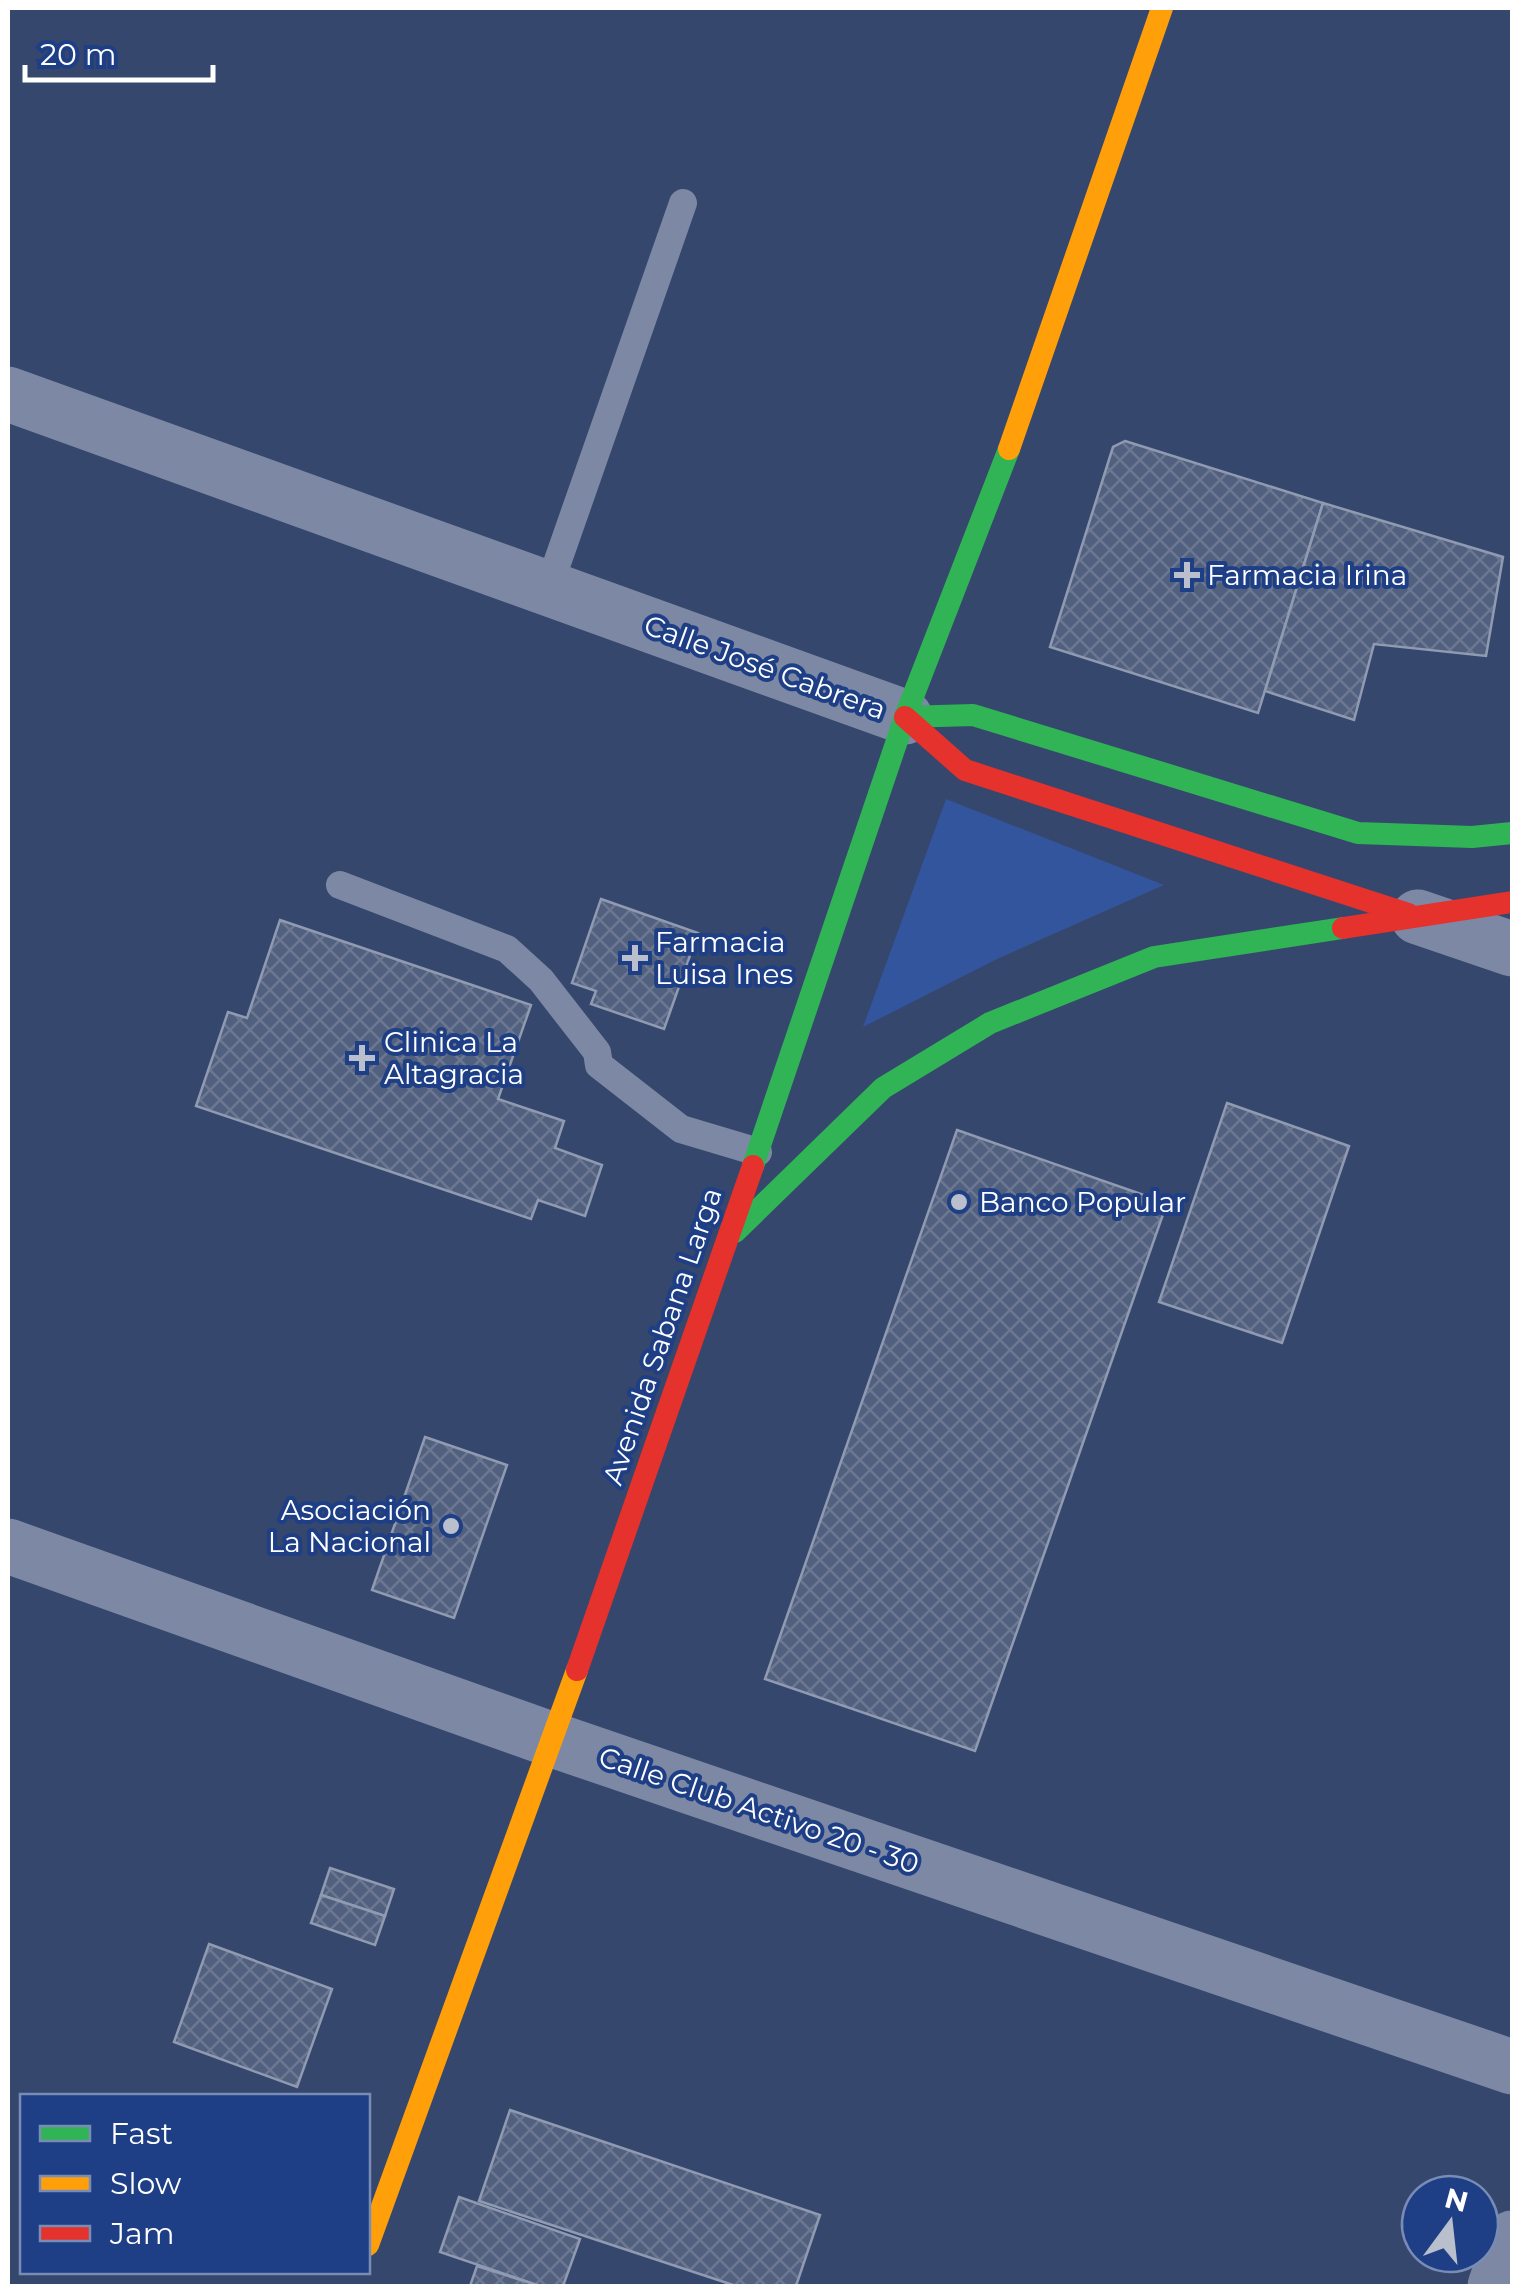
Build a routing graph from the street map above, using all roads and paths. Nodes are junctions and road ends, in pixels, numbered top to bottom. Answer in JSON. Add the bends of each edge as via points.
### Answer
{"nodes":[{"id":1,"x":1162,"y":8,"type":"edge"},
{"id":2,"x":683,"y":202,"type":"dead end"},
{"id":3,"x":8,"y":394,"type":"edge"},
{"id":4,"x":548,"y":589,"type":"junction"},
{"id":5,"x":905,"y":717,"type":"junction"},
{"id":6,"x":1512,"y":833,"type":"edge"},
{"id":7,"x":340,"y":885,"type":"dead end"},
{"id":8,"x":1512,"y":902,"type":"edge"},
{"id":9,"x":1418,"y":918,"type":"junction"},
{"id":10,"x":1512,"y":949,"type":"edge"},
{"id":11,"x":758,"y":1152,"type":"junction"},
{"id":12,"x":730,"y":1237,"type":"junction"},
{"id":13,"x":8,"y":1546,"type":"edge"},
{"id":14,"x":553,"y":1740,"type":"junction"},
{"id":15,"x":1512,"y":2067,"type":"edge"},
{"id":16,"x":1512,"y":2238,"type":"edge"},
{"id":17,"x":370,"y":2240,"type":"edge"},
{"id":18,"x":1495,"y":2286,"type":"edge"}],
"edges":[{"from":1,"to":5,"type":"main road","name":"Avenida Sabana Larga","via":[[1010,446]]},
{"from":2,"to":4,"type":"lane"},
{"from":3,"to":4,"type":"street","name":"Calle José Cabrera"},
{"from":4,"to":5,"type":"street","name":"Calle José Cabrera"},
{"from":5,"to":6,"type":"main road","via":[[973,714],[1358,833]]},
{"from":5,"to":9,"type":"main road","name":"Calle José Cabrera","via":[[965,770]]},
{"from":5,"to":11,"type":"main road","name":"Avenida Sabana Larga"},
{"from":7,"to":11,"type":"lane","via":[[507,949],[540,980],[597,1052],[600,1065],[681,1128]]},
{"from":8,"to":9,"type":"main road"},
{"from":9,"to":10,"type":"street","name":"Calle José Cabrera"},
{"from":9,"to":12,"type":"main road","via":[[1154,957],[990,1023],[883,1088]]},
{"from":11,"to":12,"type":"main road","name":"Avenida Sabana Larga"},
{"from":12,"to":14,"type":"main road","name":"Avenida Sabana Larga"},
{"from":13,"to":14,"type":"street","name":"Calle Club Activo 20 - 30"},
{"from":14,"to":15,"type":"street","name":"Calle Club Activo 20 - 30"},
{"from":14,"to":17,"type":"main road","name":"Avenida Sabana Larga"},
{"from":16,"to":18,"type":"street"}]}
